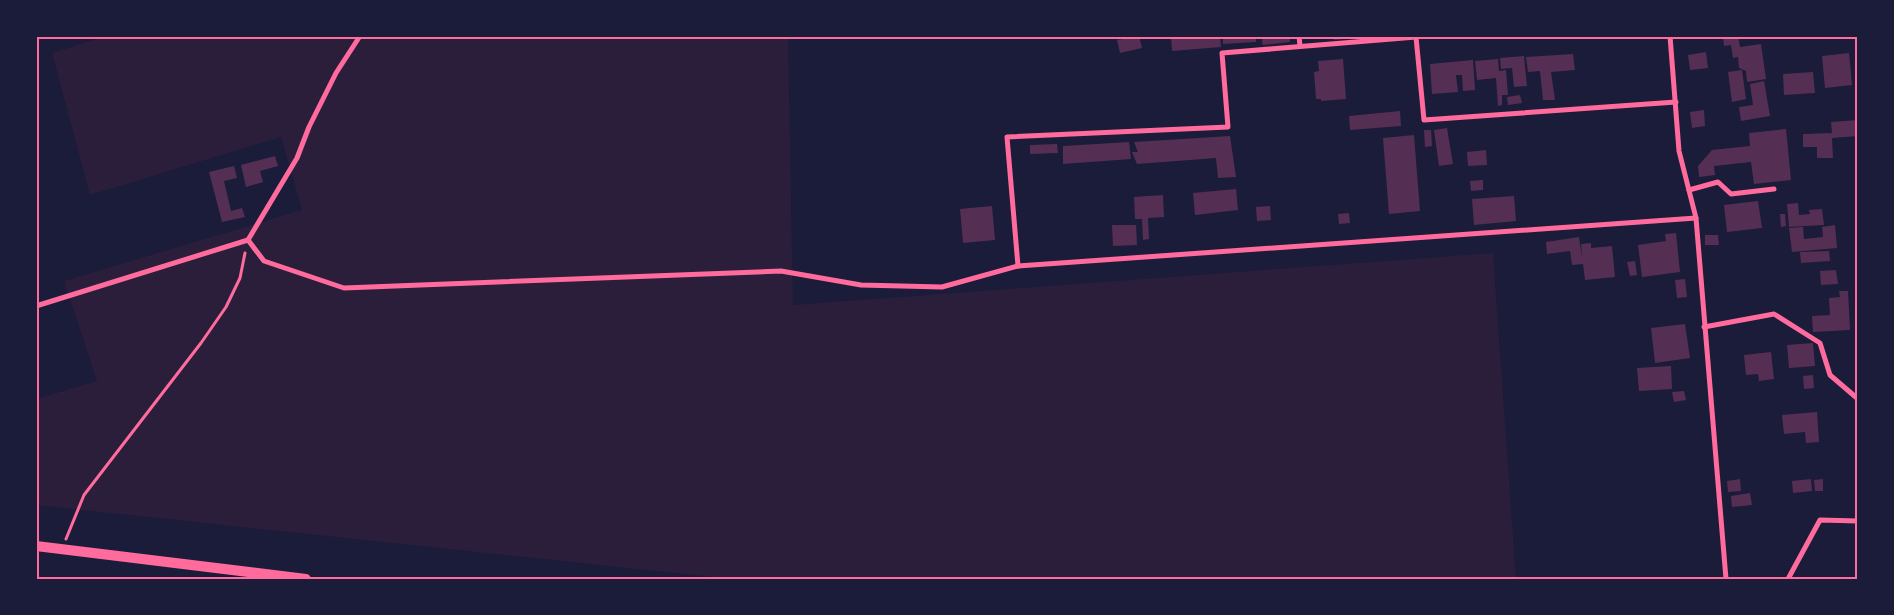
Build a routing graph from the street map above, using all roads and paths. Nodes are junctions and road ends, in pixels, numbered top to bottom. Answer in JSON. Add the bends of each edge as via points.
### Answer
{"nodes":[{"id":1,"x":360,"y":36,"type":"edge"},
{"id":2,"x":1299,"y":36,"type":"edge"},
{"id":3,"x":1670,"y":36,"type":"edge"},
{"id":4,"x":1416,"y":37,"type":"edge"},
{"id":5,"x":1300,"y":46,"type":"junction"},
{"id":6,"x":1676,"y":102,"type":"junction"},
{"id":7,"x":1774,"y":189,"type":"dead end"},
{"id":8,"x":1689,"y":190,"type":"junction"},
{"id":9,"x":1696,"y":218,"type":"junction"},
{"id":10,"x":248,"y":240,"type":"junction"},
{"id":11,"x":1018,"y":266,"type":"junction"},
{"id":12,"x":36,"y":306,"type":"edge"},
{"id":13,"x":1704,"y":327,"type":"junction"},
{"id":14,"x":1858,"y":399,"type":"edge"},
{"id":15,"x":1858,"y":521,"type":"edge"},
{"id":16,"x":36,"y":546,"type":"edge"},
{"id":17,"x":62,"y":549,"type":"junction"},
{"id":18,"x":306,"y":579,"type":"edge"},
{"id":19,"x":1726,"y":579,"type":"edge"},
{"id":20,"x":1788,"y":579,"type":"edge"}],
"edges":[{"from":1,"to":10,"type":"street","via":[[328,88],[297,158]]},
{"from":2,"to":5,"type":"street"},
{"from":3,"to":6,"type":"street"},
{"from":4,"to":5,"type":"street"},
{"from":4,"to":6,"type":"street","via":[[1424,120]]},
{"from":5,"to":11,"type":"street","via":[[1222,52],[1228,127],[1007,138]]},
{"from":6,"to":8,"type":"street","via":[[1680,151]]},
{"from":7,"to":8,"type":"street","via":[[1731,194],[1718,182]]},
{"from":8,"to":9,"type":"street"},
{"from":9,"to":11,"type":"street"},
{"from":9,"to":13,"type":"street"},
{"from":10,"to":11,"type":"street","via":[[264,261],[344,288],[781,271],[862,285],[942,287]]},
{"from":10,"to":12,"type":"street"},
{"from":10,"to":17,"type":"path","via":[[240,278],[226,307],[84,495]]},
{"from":13,"to":14,"type":"street","via":[[1774,314],[1820,343],[1830,375]]},
{"from":13,"to":19,"type":"street"},
{"from":15,"to":20,"type":"street","via":[[1820,520]]},
{"from":16,"to":17,"type":"main road"},
{"from":17,"to":18,"type":"main road"}]}
